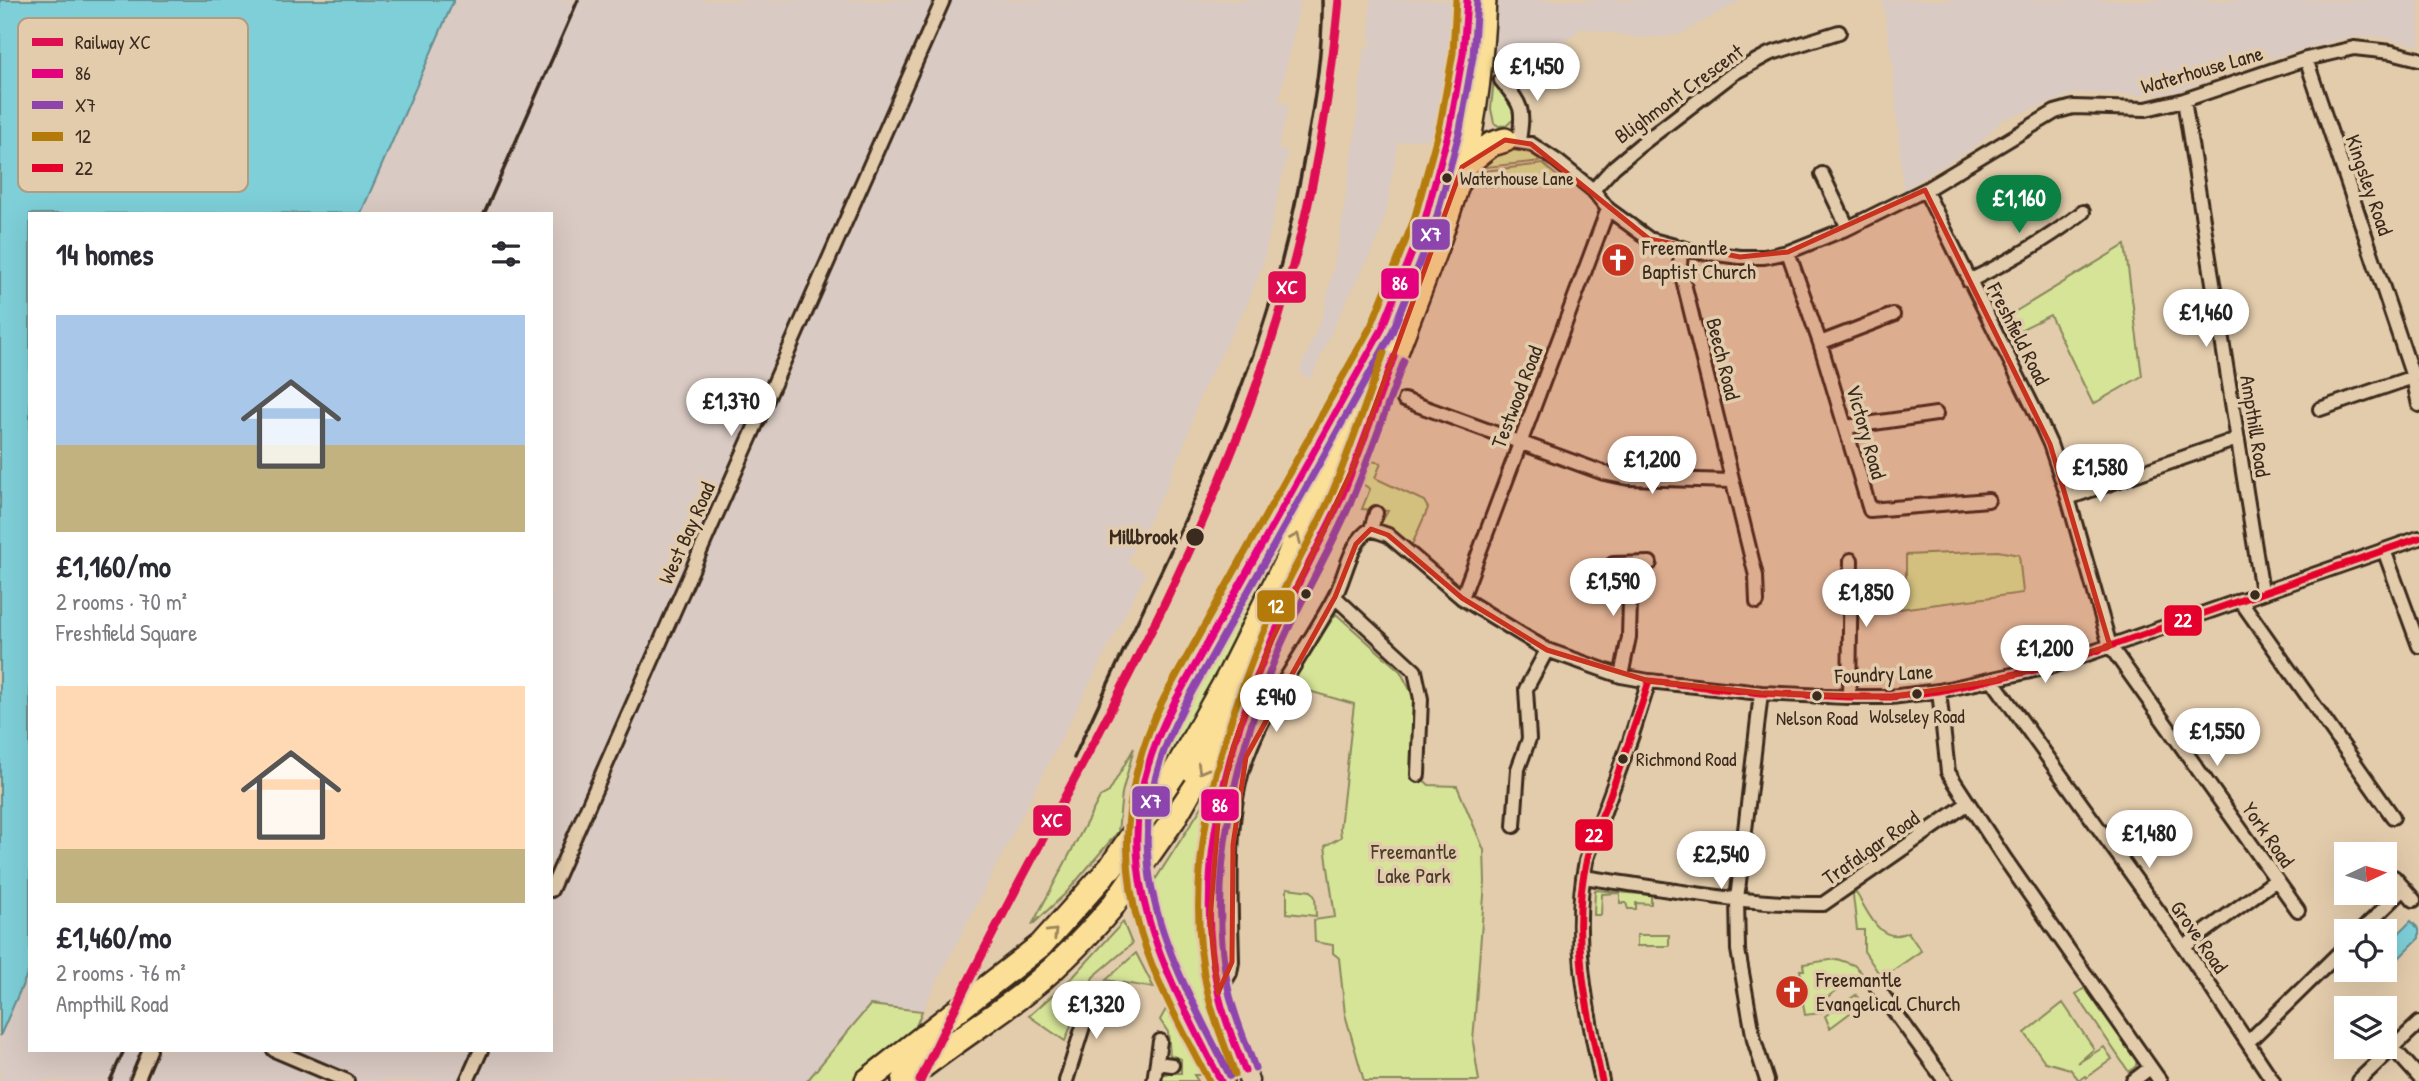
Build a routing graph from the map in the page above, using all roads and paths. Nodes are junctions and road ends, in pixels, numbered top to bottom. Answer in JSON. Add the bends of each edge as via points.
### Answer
{"nodes":[{"id":1,"x":943,"y":0,"type":"edge"},
{"id":2,"x":1467,"y":0,"type":"edge"},
{"id":3,"x":1484,"y":0,"type":"edge"},
{"id":4,"x":1839,"y":32,"type":"dead end"},
{"id":5,"x":2306,"y":59,"type":"junction"},
{"id":6,"x":2419,"y":59,"type":"edge"},
{"id":7,"x":1501,"y":80,"type":"dead end"},
{"id":8,"x":2183,"y":100,"type":"junction"},
{"id":9,"x":1474,"y":106,"type":"junction"},
{"id":10,"x":1512,"y":140,"type":"junction"},
{"id":11,"x":1462,"y":166,"type":"junction"},
{"id":12,"x":1822,"y":173,"type":"dead end"},
{"id":13,"x":1593,"y":190,"type":"junction"},
{"id":14,"x":1925,"y":190,"type":"junction"},
{"id":15,"x":1608,"y":209,"type":"junction"},
{"id":16,"x":2082,"y":212,"type":"dead end"},
{"id":17,"x":1848,"y":228,"type":"junction"},
{"id":18,"x":1681,"y":249,"type":"junction"},
{"id":19,"x":1788,"y":252,"type":"junction"},
{"id":20,"x":1969,"y":281,"type":"junction"},
{"id":21,"x":1893,"y":315,"type":"dead end"},
{"id":22,"x":1381,"y":331,"type":"junction"},
{"id":23,"x":1820,"y":343,"type":"junction"},
{"id":24,"x":2416,"y":376,"type":"edge"},
{"id":25,"x":1404,"y":400,"type":"dead end"},
{"id":26,"x":2419,"y":405,"type":"edge"},
{"id":27,"x":2320,"y":409,"type":"dead end"},
{"id":28,"x":1936,"y":414,"type":"dead end"},
{"id":29,"x":1846,"y":427,"type":"junction"},
{"id":30,"x":2237,"y":439,"type":"junction"},
{"id":31,"x":1520,"y":442,"type":"junction"},
{"id":32,"x":1731,"y":481,"type":"junction"},
{"id":33,"x":2068,"y":498,"type":"junction"},
{"id":34,"x":1988,"y":500,"type":"dead end"},
{"id":35,"x":1376,"y":513,"type":"dead end"},
{"id":36,"x":1371,"y":529,"type":"junction"},
{"id":37,"x":2419,"y":538,"type":"edge"},
{"id":38,"x":2384,"y":550,"type":"junction"},
{"id":39,"x":1851,"y":560,"type":"dead end"},
{"id":40,"x":1650,"y":563,"type":"dead end"},
{"id":41,"x":1613,"y":564,"type":"dead end"},
{"id":42,"x":1631,"y":564,"type":"junction"},
{"id":43,"x":2262,"y":592,"type":"junction"},
{"id":44,"x":1335,"y":597,"type":"junction"},
{"id":45,"x":1462,"y":598,"type":"junction"},
{"id":46,"x":2240,"y":600,"type":"junction"},
{"id":47,"x":1757,"y":602,"type":"dead end"},
{"id":48,"x":1270,"y":645,"type":"junction"},
{"id":49,"x":2110,"y":646,"type":"junction"},
{"id":50,"x":2419,"y":646,"type":"edge"},
{"id":51,"x":1547,"y":650,"type":"junction"},
{"id":52,"x":1621,"y":676,"type":"junction"},
{"id":53,"x":1649,"y":681,"type":"junction"},
{"id":54,"x":1993,"y":681,"type":"junction"},
{"id":55,"x":1939,"y":691,"type":"junction"},
{"id":56,"x":1761,"y":693,"type":"junction"},
{"id":57,"x":1849,"y":697,"type":"junction"},
{"id":58,"x":1418,"y":775,"type":"dead end"},
{"id":59,"x":1967,"y":804,"type":"junction"},
{"id":60,"x":2393,"y":817,"type":"dead end"},
{"id":61,"x":1514,"y":826,"type":"dead end"},
{"id":62,"x":1583,"y":877,"type":"junction"},
{"id":63,"x":2276,"y":880,"type":"junction"},
{"id":64,"x":2398,"y":882,"type":"edge"},
{"id":65,"x":553,"y":885,"type":"edge"},
{"id":66,"x":2404,"y":889,"type":"junction"},
{"id":67,"x":1737,"y":899,"type":"junction"},
{"id":68,"x":2414,"y":900,"type":"dead end"},
{"id":69,"x":2298,"y":910,"type":"dead end"},
{"id":70,"x":2373,"y":919,"type":"edge"},
{"id":71,"x":2184,"y":947,"type":"junction"},
{"id":72,"x":2334,"y":958,"type":"edge"},
{"id":73,"x":1224,"y":983,"type":"junction"},
{"id":74,"x":1877,"y":986,"type":"dead end"},
{"id":75,"x":1094,"y":991,"type":"dead end"},
{"id":76,"x":2419,"y":1023,"type":"edge"},
{"id":77,"x":1160,"y":1041,"type":"dead end"},
{"id":78,"x":2248,"y":1042,"type":"junction"},
{"id":79,"x":2397,"y":1044,"type":"edge"},
{"id":80,"x":149,"y":1052,"type":"edge"},
{"id":81,"x":279,"y":1052,"type":"edge"},
{"id":82,"x":480,"y":1052,"type":"edge"},
{"id":83,"x":2397,"y":1052,"type":"edge"},
{"id":84,"x":2381,"y":1059,"type":"edge"},
{"id":85,"x":1157,"y":1063,"type":"junction"},
{"id":86,"x":1172,"y":1065,"type":"dead end"},
{"id":87,"x":2150,"y":1068,"type":"junction"},
{"id":88,"x":2419,"y":1077,"type":"edge"},
{"id":89,"x":137,"y":1081,"type":"edge"},
{"id":90,"x":347,"y":1081,"type":"edge"},
{"id":91,"x":467,"y":1081,"type":"edge"},
{"id":92,"x":867,"y":1081,"type":"edge"},
{"id":93,"x":904,"y":1081,"type":"edge"},
{"id":94,"x":1066,"y":1081,"type":"edge"},
{"id":95,"x":1154,"y":1081,"type":"edge"},
{"id":96,"x":1222,"y":1081,"type":"edge"},
{"id":97,"x":1249,"y":1081,"type":"edge"},
{"id":98,"x":1602,"y":1081,"type":"edge"},
{"id":99,"x":1767,"y":1081,"type":"edge"},
{"id":100,"x":1945,"y":1081,"type":"edge"},
{"id":101,"x":2133,"y":1081,"type":"edge"},
{"id":102,"x":2160,"y":1081,"type":"edge"},
{"id":103,"x":2273,"y":1081,"type":"edge"},
{"id":104,"x":2358,"y":1081,"type":"edge"}],
"edges":[{"from":1,"to":65,"type":"street","name":"West Bay Road"},
{"from":2,"to":22,"type":"highway","via":[[1450,127],[1424,223]]},
{"from":3,"to":9,"type":"highway"},
{"from":4,"to":13,"type":"street","name":"Blighmont Crescent","via":[[1769,54],[1734,73],[1659,129]]},
{"from":5,"to":6,"type":"street","name":"Waterhouse Lane","via":[[2354,48]]},
{"from":5,"to":8,"type":"street","name":"Waterhouse Lane"},
{"from":5,"to":24,"type":"street","name":"Kingsley Road"},
{"from":7,"to":10,"type":"street","via":[[1522,111]]},
{"from":8,"to":14,"type":"street","name":"Waterhouse Lane","via":[[2146,109],[2073,107],[2055,112]]},
{"from":8,"to":30,"type":"street","name":"Ampthill Road"},
{"from":9,"to":10,"type":"highway","via":[[1486,127]]},
{"from":9,"to":11,"type":"highway"},
{"from":10,"to":11,"type":"highway","via":[[1492,145]]},
{"from":10,"to":13,"type":"street","name":"Waterhouse Lane","via":[[1531,144]]},
{"from":11,"to":48,"type":"highway","via":[[1351,472]]},
{"from":12,"to":17,"type":"street"},
{"from":13,"to":15,"type":"street","name":"Waterhouse Lane"},
{"from":14,"to":17,"type":"street","name":"Waterhouse Lane"},
{"from":14,"to":20,"type":"street","name":"Freshfield Road"},
{"from":15,"to":18,"type":"street","name":"Waterhouse Lane","via":[[1649,239]]},
{"from":15,"to":31,"type":"street","name":"Testwood Road"},
{"from":16,"to":20,"type":"street","via":[[2055,234]]},
{"from":17,"to":19,"type":"street","name":"Waterhouse Lane"},
{"from":18,"to":19,"type":"street","name":"Waterhouse Lane","via":[[1740,257]]},
{"from":18,"to":32,"type":"street","name":"Beech Road","via":[[1680,267]]},
{"from":19,"to":23,"type":"street","name":"Victory Road"},
{"from":20,"to":33,"type":"street","name":"Freshfield Road","via":[[2050,444]]},
{"from":21,"to":23,"type":"street"},
{"from":92,"to":22,"type":"highway","one_way":true,"bridge":true,"via":[[1041,945],[1111,867],[1174,772],[1229,676],[1288,558]]},
{"from":22,"to":96,"type":"highway","via":[[1189,675],[1160,733],[1144,786],[1137,843],[1142,902],[1171,981]]},
{"from":23,"to":29,"type":"street","name":"Victory Road"},
{"from":24,"to":26,"type":"street","name":"Kingsley Road"},
{"from":24,"to":27,"type":"street"},
{"from":25,"to":31,"type":"street"},
{"from":28,"to":29,"type":"street"},
{"from":29,"to":34,"type":"street","name":"Victory Road","via":[[1870,510]]},
{"from":30,"to":33,"type":"street"},
{"from":30,"to":43,"type":"street","name":"Ampthill Road"},
{"from":31,"to":32,"type":"street","via":[[1629,478]]},
{"from":31,"to":45,"type":"street","name":"Testwood Road"},
{"from":32,"to":47,"type":"street","name":"Beech Road","via":[[1756,576]]},
{"from":33,"to":49,"type":"street","name":"Freshfield Road"},
{"from":35,"to":36,"type":"street"},
{"from":36,"to":44,"type":"street","via":[[1356,544]]},
{"from":36,"to":45,"type":"street","name":"Foundry Lane","via":[[1388,535]]},
{"from":37,"to":38,"type":"street","name":"Foundry Lane"},
{"from":38,"to":43,"type":"street","name":"Foundry Lane"},
{"from":38,"to":50,"type":"street"},
{"from":39,"to":57,"type":"street"},
{"from":40,"to":42,"type":"street"},
{"from":41,"to":42,"type":"street"},
{"from":42,"to":52,"type":"street","via":[[1629,637]]},
{"from":43,"to":46,"type":"street","name":"Foundry Lane"},
{"from":44,"to":58,"type":"street","via":[[1415,671],[1421,699]]},
{"from":44,"to":73,"type":"street","via":[[1301,651],[1247,757],[1234,826],[1232,962]]},
{"from":45,"to":51,"type":"street","name":"Foundry Lane"},
{"from":46,"to":49,"type":"street","name":"Foundry Lane"},
{"from":46,"to":60,"type":"street"},
{"from":48,"to":73,"type":"highway","via":[[1233,748],[1214,836],[1210,919]]},
{"from":48,"to":93,"type":"highway","one_way":true,"bridge":true,"via":[[1173,820],[1111,908],[1046,975]]},
{"from":49,"to":54,"type":"street","name":"Foundry Lane"},
{"from":49,"to":63,"type":"street","name":"York Road"},
{"from":51,"to":52,"type":"street","name":"Foundry Lane"},
{"from":51,"to":61,"type":"street","via":[[1526,689],[1529,739],[1518,768]]},
{"from":52,"to":53,"type":"street","name":"Foundry Lane"},
{"from":53,"to":56,"type":"street","name":"Foundry Lane"},
{"from":53,"to":62,"type":"street"},
{"from":54,"to":55,"type":"street","name":"Foundry Lane"},
{"from":54,"to":71,"type":"street","name":"Grove Road"},
{"from":55,"to":57,"type":"street","name":"Foundry Lane"},
{"from":55,"to":59,"type":"street","via":[[1948,772]]},
{"from":56,"to":57,"type":"street","name":"Foundry Lane"},
{"from":56,"to":67,"type":"street"},
{"from":59,"to":67,"type":"street","name":"Trafalgar Road","via":[[1823,904]]},
{"from":59,"to":87,"type":"street"},
{"from":62,"to":67,"type":"street","name":"Trafalgar Road"},
{"from":62,"to":98,"type":"street","via":[[1581,965]]},
{"from":63,"to":69,"type":"street","name":"York Road"},
{"from":63,"to":71,"type":"street"},
{"from":64,"to":66,"type":"street"},
{"from":66,"to":68,"type":"street"},
{"from":66,"to":70,"type":"street"},
{"from":67,"to":99,"type":"street","via":[[1738,950],[1754,1040]]},
{"from":71,"to":78,"type":"street","name":"Grove Road"},
{"from":72,"to":78,"type":"street"},
{"from":73,"to":97,"type":"street"},
{"from":74,"to":100,"type":"street"},
{"from":75,"to":94,"type":"street","via":[[1079,1017]]},
{"from":76,"to":79,"type":"street"},
{"from":77,"to":85,"type":"street"},
{"from":78,"to":103,"type":"street","name":"Grove Road"},
{"from":80,"to":89,"type":"street"},
{"from":81,"to":90,"type":"street"},
{"from":82,"to":91,"type":"street"},
{"from":83,"to":88,"type":"street"},
{"from":84,"to":104,"type":"street"},
{"from":85,"to":86,"type":"street"},
{"from":85,"to":95,"type":"street"},
{"from":87,"to":101,"type":"street"},
{"from":87,"to":102,"type":"street"}]}
